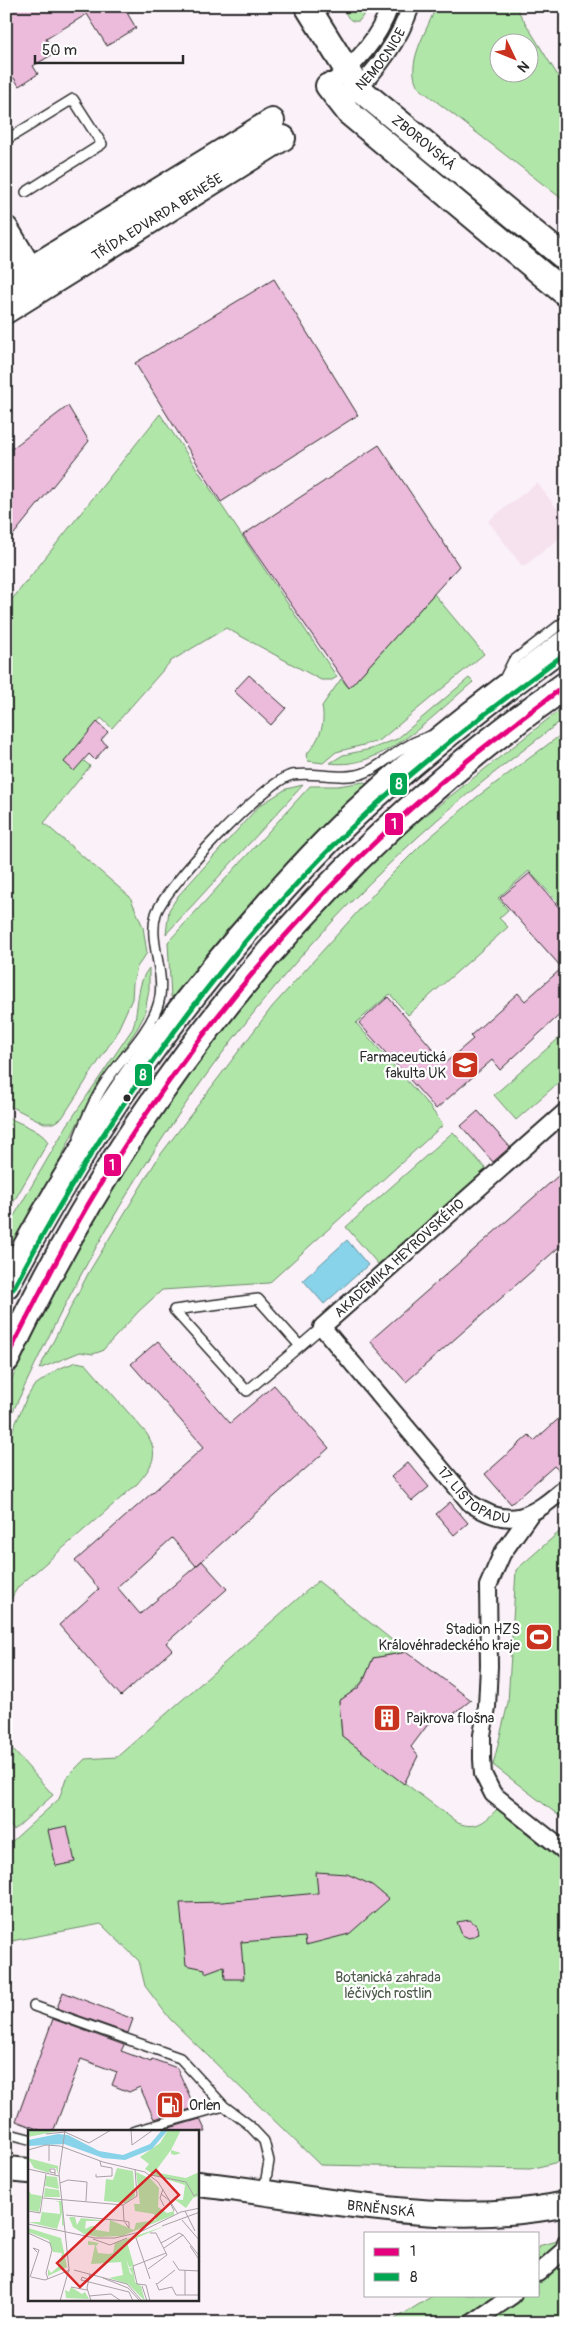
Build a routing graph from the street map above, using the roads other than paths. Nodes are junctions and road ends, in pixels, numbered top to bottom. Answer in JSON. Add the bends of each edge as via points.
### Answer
{"nodes":[{"id":1,"x":390,"y":6,"type":"edge"},
{"id":2,"x":411,"y":6,"type":"edge"},
{"id":3,"x":312,"y":11,"type":"edge"},
{"id":4,"x":343,"y":87,"type":"junction"},
{"id":5,"x":6,"y":140,"type":"edge"},
{"id":6,"x":26,"y":192,"type":"dead end"},
{"id":7,"x":6,"y":229,"type":"edge"},
{"id":8,"x":566,"y":259,"type":"edge"},
{"id":9,"x":30,"y":269,"type":"junction"},
{"id":10,"x":53,"y":281,"type":"junction"},
{"id":11,"x":6,"y":284,"type":"edge"},
{"id":12,"x":566,"y":294,"type":"edge"},
{"id":13,"x":31,"y":295,"type":"junction"},
{"id":14,"x":6,"y":311,"type":"edge"},
{"id":15,"x":566,"y":620,"type":"edge"},
{"id":16,"x":566,"y":643,"type":"edge"},
{"id":17,"x":566,"y":685,"type":"edge"},
{"id":18,"x":494,"y":696,"type":"junction"},
{"id":19,"x":457,"y":725,"type":"junction"},
{"id":20,"x":566,"y":1111,"type":"edge"},
{"id":21,"x":69,"y":1173,"type":"junction"},
{"id":22,"x":6,"y":1285,"type":"edge"},
{"id":23,"x":322,"y":1327,"type":"junction"},
{"id":24,"x":300,"y":1346,"type":"junction"},
{"id":25,"x":6,"y":1359,"type":"edge"},
{"id":26,"x":400,"y":1418,"type":"joint"},
{"id":27,"x":566,"y":1487,"type":"edge"},
{"id":28,"x":532,"y":1513,"type":"junction"},
{"id":29,"x":566,"y":1852,"type":"edge"},
{"id":30,"x":34,"y":2006,"type":"dead end"},
{"id":31,"x":224,"y":2106,"type":"junction"},
{"id":32,"x":139,"y":2130,"type":"edge"},
{"id":33,"x":6,"y":2133,"type":"edge"},
{"id":34,"x":28,"y":2139,"type":"edge"},
{"id":35,"x":6,"y":2169,"type":"edge"},
{"id":36,"x":28,"y":2171,"type":"edge"},
{"id":37,"x":199,"y":2184,"type":"edge"},
{"id":38,"x":264,"y":2191,"type":"junction"},
{"id":39,"x":566,"y":2204,"type":"edge"},
{"id":40,"x":566,"y":2243,"type":"edge"},
{"id":41,"x":540,"y":2271,"type":"edge"},
{"id":42,"x":512,"y":2296,"type":"edge"},
{"id":43,"x":472,"y":2323,"type":"edge"}],
"edges":[{"from":1,"to":4,"type":"street","name":"NEMOCNICE"},
{"from":2,"to":4,"type":"street","name":"NEMOCNICE","via":[[395,42],[377,67]]},
{"from":3,"to":4,"type":"street","name":"ZBOROVSKÁ"},
{"from":4,"to":8,"type":"street","name":"ZBOROVSKÁ"},
{"from":4,"to":12,"type":"street","name":"ZBOROVSKÁ"},
{"from":5,"to":6,"type":"lane","via":[[73,99],[102,144]]},
{"from":7,"to":9,"type":"street"},
{"from":9,"to":10,"type":"street"},
{"from":9,"to":10,"type":"street","name":"TŘÍDA EDVARDA BENEŠE","via":[[277,130]]},
{"from":9,"to":11,"type":"street","name":"TŘÍDA EDVARDA BENEŠE"},
{"from":9,"to":13,"type":"street"},
{"from":10,"to":13,"type":"street","name":"TŘÍDA EDVARDA BENEŠE"},
{"from":13,"to":14,"type":"street","name":"TŘÍDA EDVARDA BENEŠE"},
{"from":15,"to":18,"type":"lane","via":[[513,661]]},
{"from":16,"to":18,"type":"main road"},
{"from":17,"to":25,"type":"main road","via":[[447,775],[394,822],[302,915],[205,1028],[111,1165],[56,1258]]},
{"from":18,"to":19,"type":"main road"},
{"from":19,"to":21,"type":"main road","via":[[354,816],[296,874],[229,950],[151,1049]]},
{"from":19,"to":21,"type":"lane","via":[[408,745],[364,773],[350,776],[293,775],[283,779],[243,811],[176,882],[162,900],[154,924],[161,983],[158,1005],[147,1027],[103,1085],[87,1115]]},
{"from":20,"to":23,"type":"street","name":"AKADEMIKA HEYROVSKÉHO"},
{"from":21,"to":22,"type":"main road"},
{"from":23,"to":24,"type":"lane"},
{"from":23,"to":26,"type":"street","name":"AKADEMIKA HEYROVSKÉHO"},
{"from":24,"to":24,"type":"lane","via":[[258,1299],[174,1310],[247,1391]]},
{"from":26,"to":28,"type":"street","name":"17. LISTOPADU","via":[[470,1503],[486,1514],[503,1518]]},
{"from":27,"to":28,"type":"street","name":"17. LISTOPADU"},
{"from":28,"to":29,"type":"street","via":[[502,1554],[488,1586],[489,1666],[482,1759],[487,1785],[494,1794]]},
{"from":30,"to":31,"type":"lane","via":[[180,2058]]},
{"from":31,"to":32,"type":"lane"},
{"from":31,"to":38,"type":"lane","via":[[257,2133],[267,2147]]},
{"from":33,"to":34,"type":"lane"},
{"from":35,"to":36,"type":"street"},
{"from":37,"to":38,"type":"street","name":"BRNĚNSKÁ"},
{"from":38,"to":39,"type":"street","name":"BRNĚNSKÁ","via":[[343,2205],[482,2214],[538,2210]]},
{"from":40,"to":41,"type":"street","via":[[564,2250]]},
{"from":42,"to":43,"type":"street"}]}
